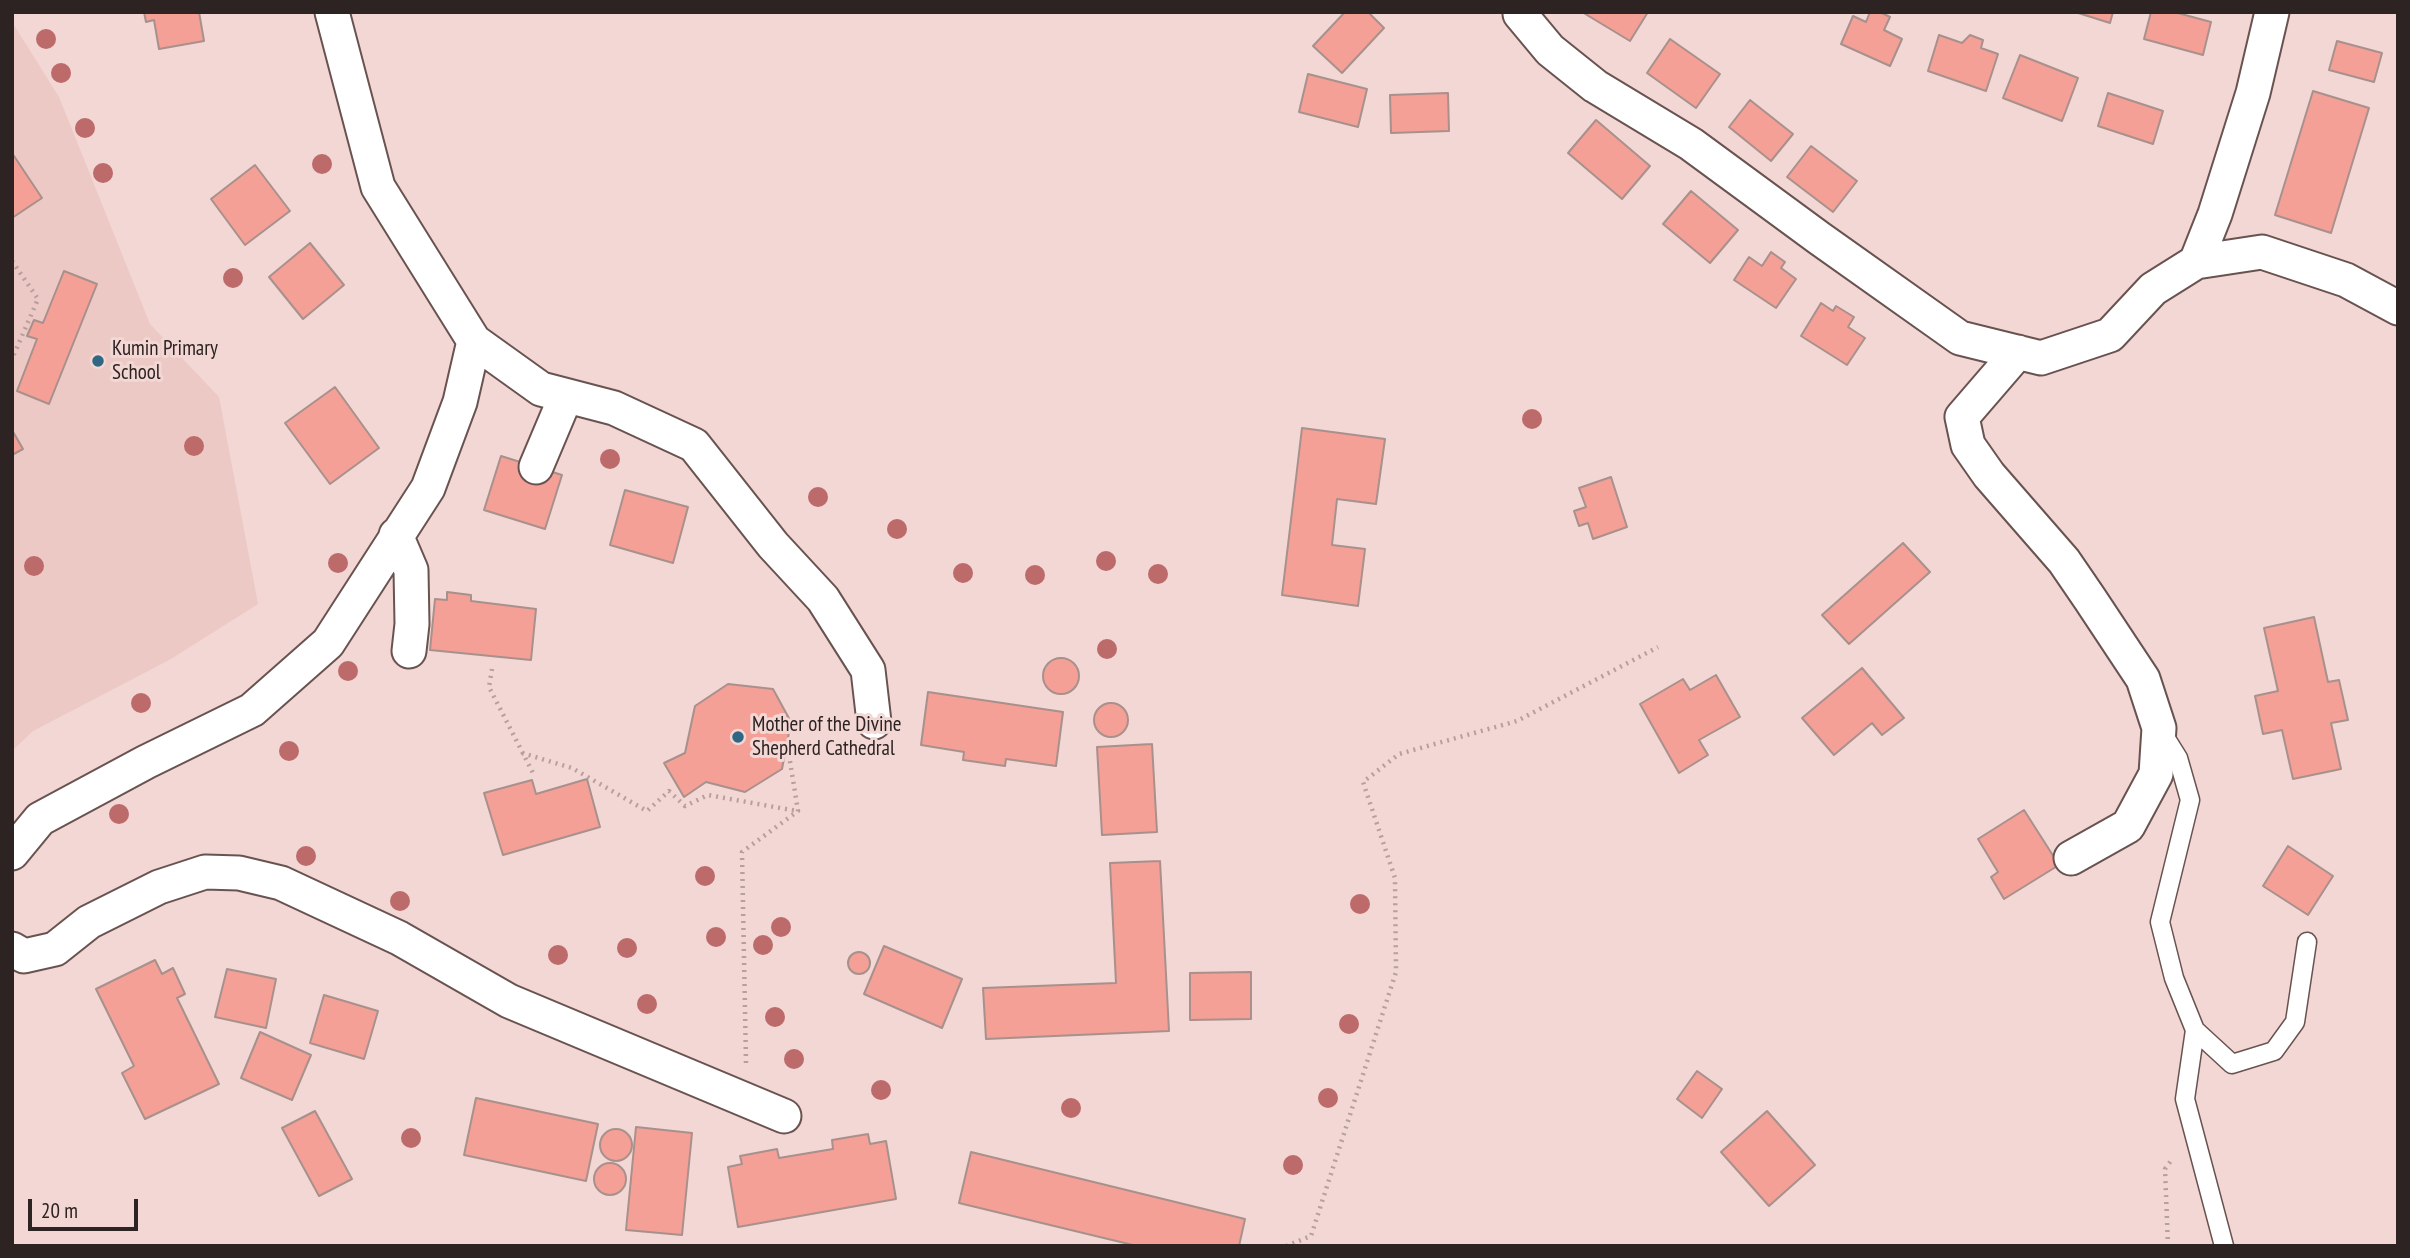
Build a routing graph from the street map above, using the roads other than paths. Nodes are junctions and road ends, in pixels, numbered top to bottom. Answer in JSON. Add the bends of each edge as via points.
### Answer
{"nodes":[{"id":1,"x":332,"y":12,"type":"edge"},
{"id":2,"x":2272,"y":12,"type":"edge"},
{"id":3,"x":1520,"y":14,"type":"dead end"},
{"id":4,"x":2196,"y":262,"type":"junction"},
{"id":5,"x":2398,"y":308,"type":"edge"},
{"id":6,"x":474,"y":341,"type":"junction"},
{"id":7,"x":2018,"y":352,"type":"junction"},
{"id":8,"x":566,"y":396,"type":"junction"},
{"id":9,"x":536,"y":467,"type":"dead end"},
{"id":10,"x":396,"y":535,"type":"junction"},
{"id":11,"x":409,"y":651,"type":"dead end"},
{"id":12,"x":874,"y":722,"type":"dead end"},
{"id":13,"x":2159,"y":728,"type":"junction"},
{"id":14,"x":12,"y":853,"type":"edge"},
{"id":15,"x":2071,"y":858,"type":"dead end"},
{"id":16,"x":2307,"y":942,"type":"dead end"},
{"id":17,"x":12,"y":949,"type":"edge"},
{"id":18,"x":2195,"y":1030,"type":"junction"},
{"id":19,"x":784,"y":1116,"type":"dead end"},
{"id":20,"x":2224,"y":1246,"type":"edge"}],
"edges":[{"from":1,"to":6,"type":"street","via":[[378,187]]},
{"from":2,"to":4,"type":"street","via":[[2253,93]]},
{"from":3,"to":7,"type":"street","via":[[1550,50],[1595,86],[1691,144],[1960,338]]},
{"from":4,"to":5,"type":"street","via":[[2262,252],[2346,279]]},
{"from":4,"to":7,"type":"street","via":[[2153,289],[2110,335],[2041,358]]},
{"from":6,"to":8,"type":"street","via":[[541,389]]},
{"from":6,"to":10,"type":"street","via":[[460,402],[428,488]]},
{"from":7,"to":13,"type":"street","via":[[1962,417],[1968,445],[2090,599],[2143,678]]},
{"from":8,"to":9,"type":"street"},
{"from":8,"to":12,"type":"street","via":[[614,408],[694,445],[773,545],[823,599],[867,670]]},
{"from":10,"to":11,"type":"street","via":[[411,570]]},
{"from":10,"to":14,"type":"street","via":[[328,643],[252,710],[40,820]]},
{"from":13,"to":15,"type":"street","via":[[2156,774],[2129,826]]},
{"from":13,"to":18,"type":"lane","via":[[2178,758],[2190,800],[2160,922],[2174,978]]},
{"from":16,"to":18,"type":"lane","via":[[2295,1022],[2274,1051],[2232,1064]]},
{"from":17,"to":19,"type":"street","via":[[24,956],[55,949],[89,922],[159,887],[205,872],[239,873],[281,883],[398,938],[509,1001]]},
{"from":18,"to":20,"type":"lane","via":[[2185,1100]]}]}
